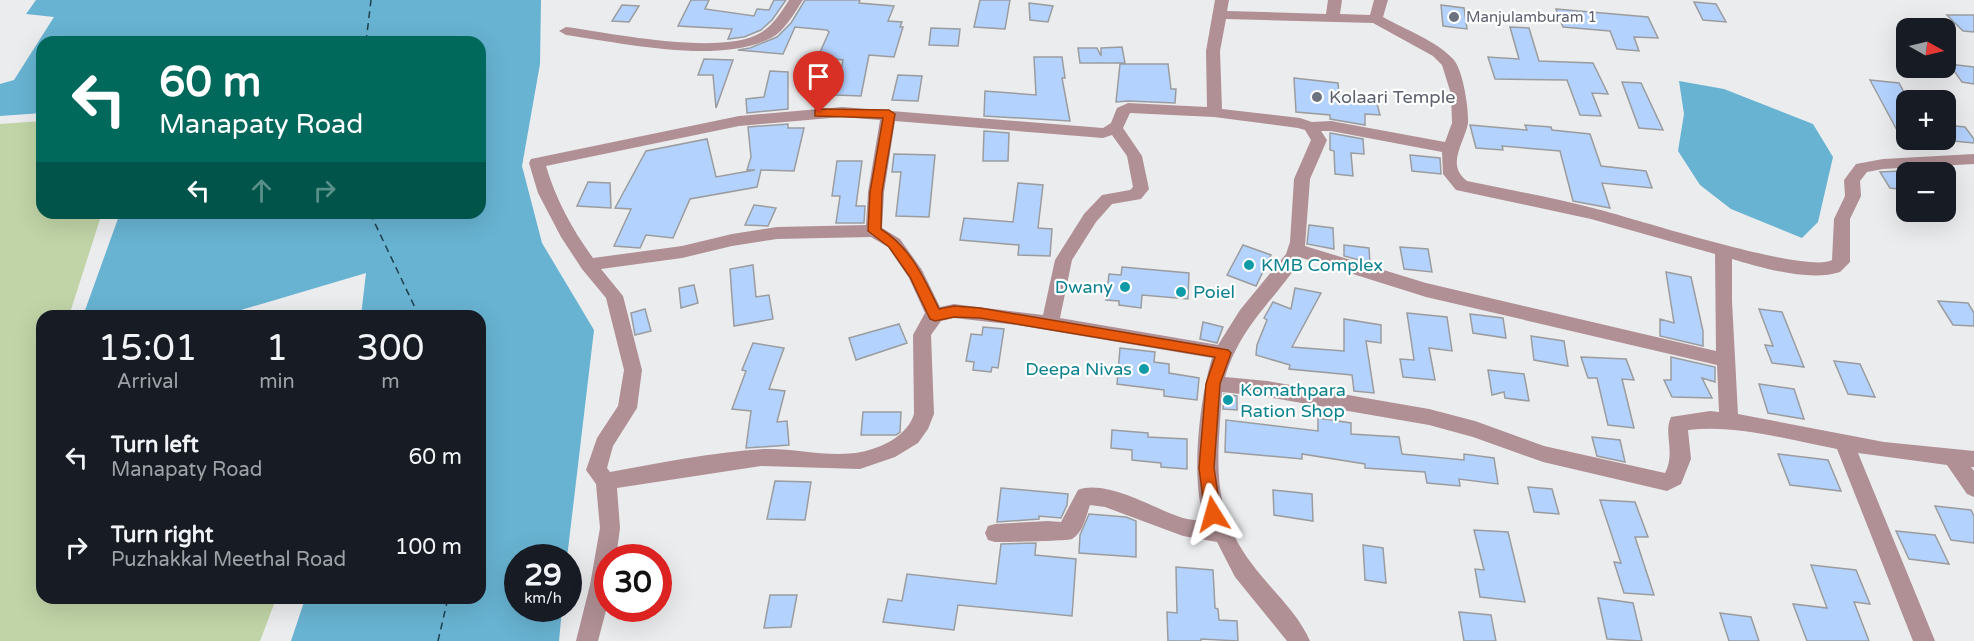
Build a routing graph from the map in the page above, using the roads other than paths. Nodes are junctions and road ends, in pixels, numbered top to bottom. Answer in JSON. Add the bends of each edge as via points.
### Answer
{"nodes":[{"id":1,"x":796,"y":0,"type":"edge"},
{"id":2,"x":1335,"y":0,"type":"edge"},
{"id":3,"x":1381,"y":0,"type":"edge"},
{"id":4,"x":1221,"y":8,"type":"edge"},
{"id":5,"x":1332,"y":19,"type":"junction"},
{"id":6,"x":1376,"y":19,"type":"junction"},
{"id":7,"x":566,"y":31,"type":"dead end"},
{"id":8,"x":1216,"y":112,"type":"junction"},
{"id":9,"x":889,"y":114,"type":"junction"},
{"id":10,"x":1311,"y":127,"type":"junction"},
{"id":11,"x":1116,"y":130,"type":"junction"},
{"id":12,"x":1450,"y":148,"type":"junction"},
{"id":13,"x":1974,"y":159,"type":"edge"},
{"id":14,"x":874,"y":231,"type":"junction"},
{"id":15,"x":1297,"y":250,"type":"junction"},
{"id":16,"x":1724,"y":252,"type":"junction"},
{"id":17,"x":588,"y":265,"type":"junction"},
{"id":18,"x":935,"y":315,"type":"junction"},
{"id":19,"x":1050,"y":324,"type":"junction"},
{"id":20,"x":1224,"y":353,"type":"junction"},
{"id":21,"x":1725,"y":360,"type":"junction"},
{"id":22,"x":1213,"y":384,"type":"junction"},
{"id":23,"x":1729,"y":421,"type":"junction"},
{"id":24,"x":1844,"y":443,"type":"junction"},
{"id":25,"x":1964,"y":459,"type":"edge"},
{"id":26,"x":606,"y":480,"type":"junction"},
{"id":27,"x":1974,"y":489,"type":"edge"},
{"id":28,"x":995,"y":533,"type":"dead end"},
{"id":29,"x":1224,"y":534,"type":"junction"},
{"id":30,"x":587,"y":641,"type":"edge"},
{"id":31,"x":1299,"y":641,"type":"edge"},
{"id":32,"x":1924,"y":641,"type":"edge"}],
"edges":[{"from":1,"to":7,"type":"street","via":[[767,35],[736,46],[680,46]]},
{"from":2,"to":5,"type":"street"},
{"from":3,"to":6,"type":"street"},
{"from":4,"to":5,"type":"street"},
{"from":4,"to":8,"type":"street","via":[[1214,51]]},
{"from":5,"to":6,"type":"street"},
{"from":6,"to":12,"type":"street","via":[[1438,53],[1449,64],[1458,94],[1460,123]]},
{"from":8,"to":10,"type":"street"},
{"from":8,"to":11,"type":"street","via":[[1128,108],[1122,111]]},
{"from":9,"to":11,"type":"street","via":[[1103,133]]},
{"from":9,"to":14,"type":"street"},
{"from":9,"to":17,"type":"street","via":[[842,112],[739,122],[537,163],[546,193]]},
{"from":10,"to":12,"type":"street","via":[[1331,126]]},
{"from":10,"to":15,"type":"street","via":[[1319,140],[1302,179]]},
{"from":11,"to":19,"type":"street","via":[[1137,166],[1141,189],[1135,195],[1108,199],[1090,218],[1064,260]]},
{"from":12,"to":16,"type":"street","via":[[1449,171],[1462,186],[1591,213]]},
{"from":13,"to":16,"type":"street","via":[[1862,168],[1852,180],[1853,196],[1842,219],[1841,262],[1834,268],[1761,261]]},
{"from":14,"to":17,"type":"street","via":[[777,233]]},
{"from":14,"to":18,"type":"street","via":[[894,243],[916,275]]},
{"from":15,"to":20,"type":"street","via":[[1246,315]]},
{"from":15,"to":21,"type":"street","via":[[1426,290]]},
{"from":16,"to":21,"type":"street"},
{"from":17,"to":26,"type":"street","via":[[614,296],[633,370],[627,408],[604,444],[596,470]]},
{"from":18,"to":19,"type":"street","via":[[954,311],[980,313]]},
{"from":18,"to":26,"type":"street","via":[[922,335],[922,425],[902,446],[870,459],[763,457]]},
{"from":19,"to":20,"type":"street"},
{"from":20,"to":22,"type":"street"},
{"from":21,"to":23,"type":"street"},
{"from":22,"to":23,"type":"street","via":[[1268,389],[1429,417],[1543,454],[1666,482],[1674,478],[1681,459],[1678,423]]},
{"from":22,"to":29,"type":"street","via":[[1207,468],[1213,514]]},
{"from":23,"to":24,"type":"street"},
{"from":24,"to":25,"type":"street"},
{"from":24,"to":32,"type":"street"},
{"from":25,"to":27,"type":"street"},
{"from":26,"to":30,"type":"street","via":[[610,528],[602,585]]},
{"from":28,"to":29,"type":"street","via":[[1065,532],[1073,525],[1078,505],[1085,496],[1106,498],[1183,527]]},
{"from":29,"to":31,"type":"street","via":[[1243,570]]}]}
